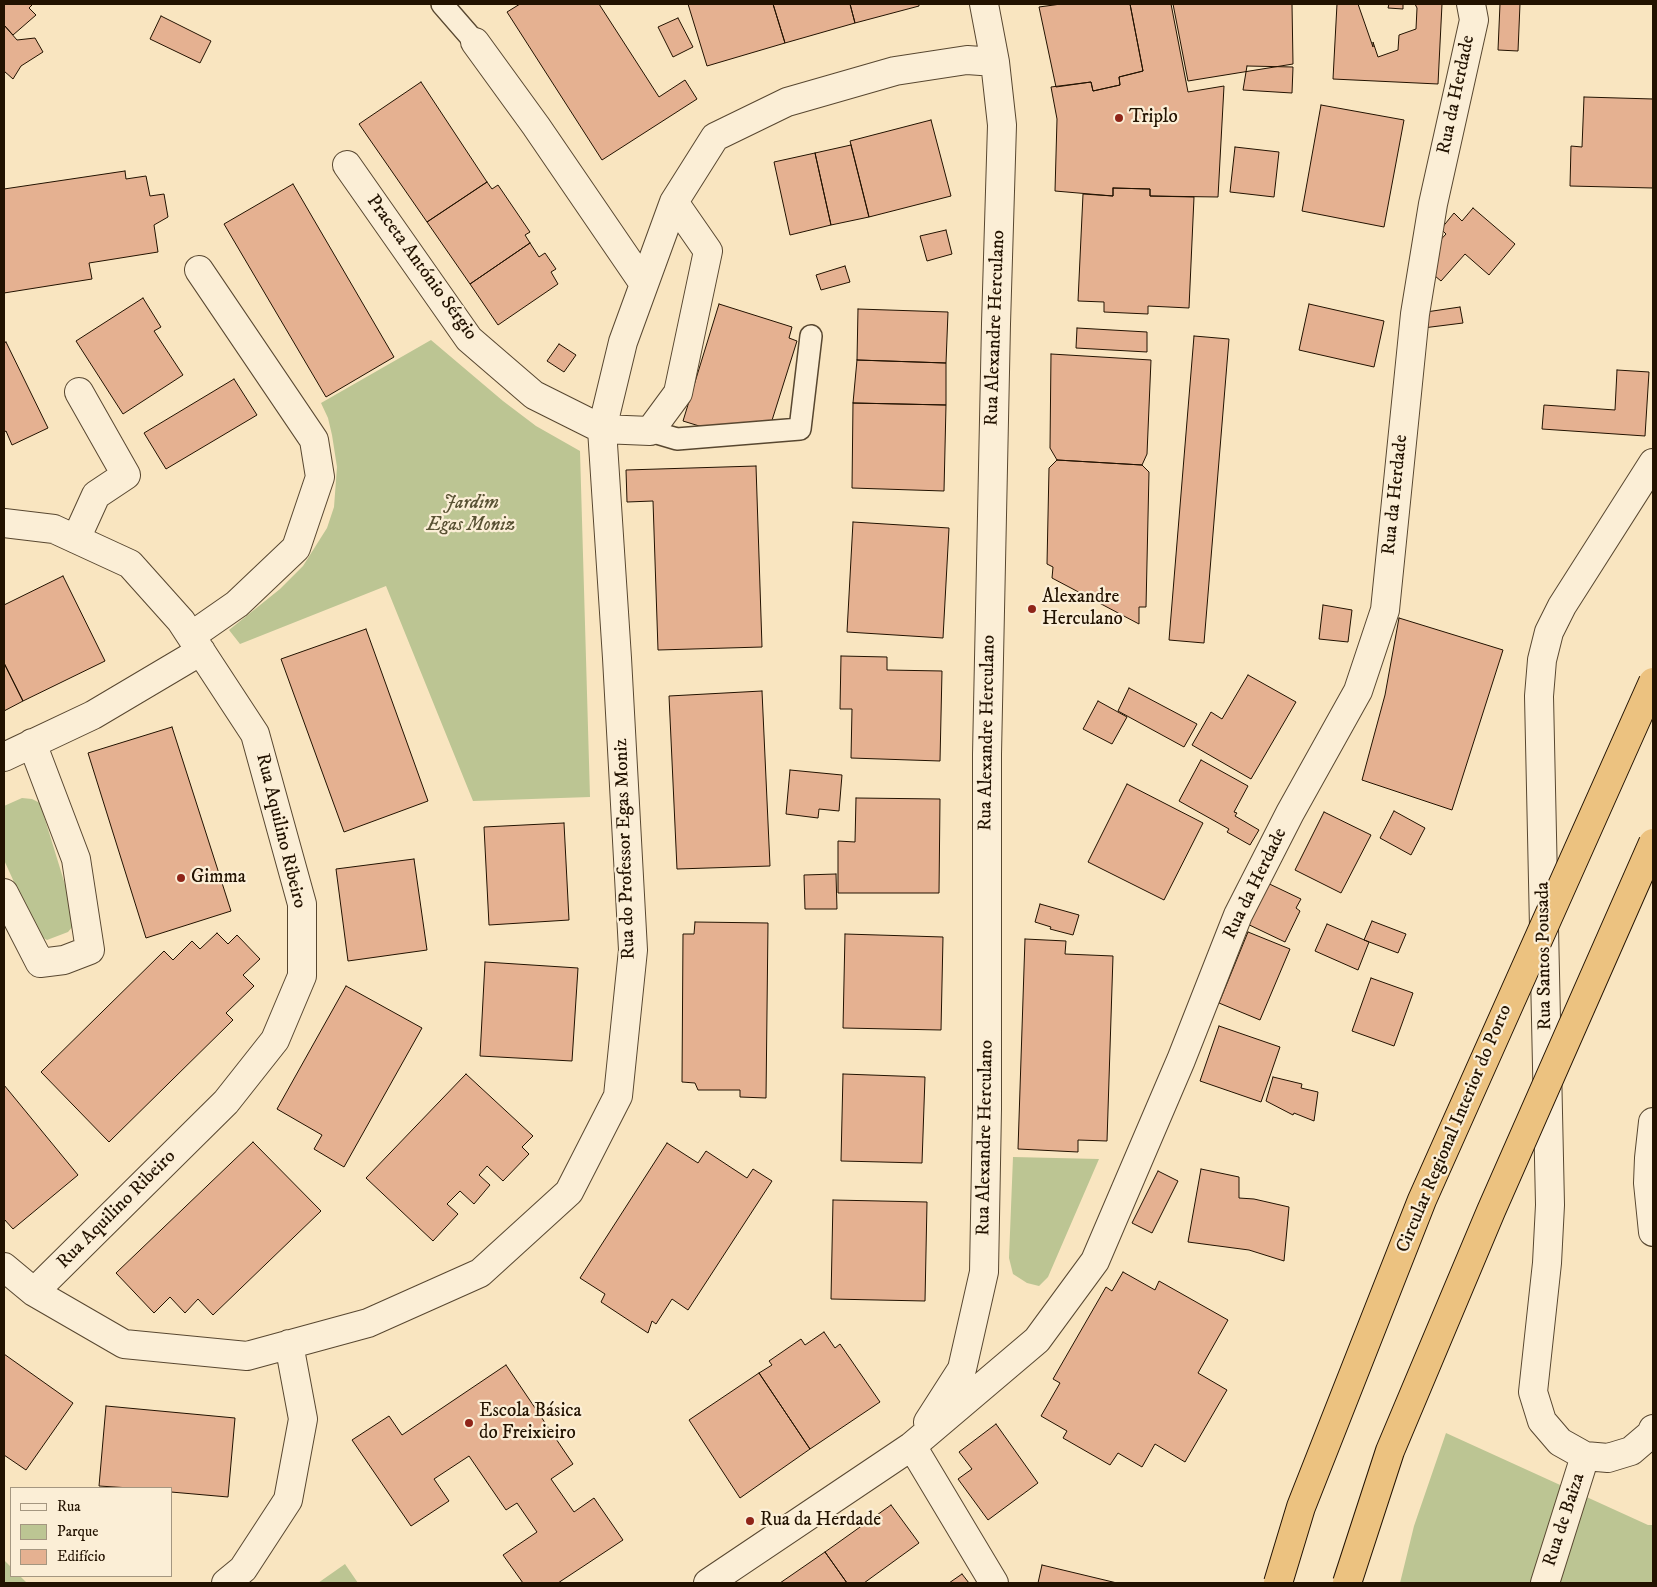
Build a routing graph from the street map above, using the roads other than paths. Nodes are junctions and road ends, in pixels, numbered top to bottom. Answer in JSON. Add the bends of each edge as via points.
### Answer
{"nodes":[{"id":1,"x":442,"y":4,"type":"edge"},
{"id":2,"x":984,"y":4,"type":"edge"},
{"id":3,"x":1471,"y":4,"type":"edge"},
{"id":4,"x":475,"y":42,"type":"joint"},
{"id":5,"x":995,"y":62,"type":"junction"},
{"id":6,"x":347,"y":165,"type":"dead end"},
{"id":7,"x":674,"y":202,"type":"junction"},
{"id":8,"x":198,"y":270,"type":"dead end"},
{"id":9,"x":644,"y":284,"type":"junction"},
{"id":10,"x":811,"y":336,"type":"dead end"},
{"id":11,"x":79,"y":392,"type":"dead end"},
{"id":12,"x":602,"y":429,"type":"junction"},
{"id":13,"x":650,"y":431,"type":"junction"},
{"id":14,"x":1653,"y":463,"type":"edge"},
{"id":15,"x":4,"y":522,"type":"edge"},
{"id":16,"x":76,"y":539,"type":"junction"},
{"id":17,"x":196,"y":644,"type":"junction"},
{"id":18,"x":1653,"y":682,"type":"edge"},
{"id":19,"x":32,"y":743,"type":"junction"},
{"id":20,"x":4,"y":757,"type":"edge"},
{"id":21,"x":1653,"y":843,"type":"edge"},
{"id":22,"x":4,"y":893,"type":"edge"},
{"id":23,"x":1653,"y":1122,"type":"edge"},
{"id":24,"x":1653,"y":1232,"type":"edge"},
{"id":25,"x":4,"y":1267,"type":"edge"},
{"id":26,"x":34,"y":1292,"type":"junction"},
{"id":27,"x":289,"y":1344,"type":"junction"},
{"id":28,"x":1653,"y":1429,"type":"edge"},
{"id":29,"x":912,"y":1446,"type":"junction"},
{"id":30,"x":1585,"y":1456,"type":"junction"},
{"id":31,"x":226,"y":1583,"type":"edge"},
{"id":32,"x":708,"y":1583,"type":"edge"},
{"id":33,"x":994,"y":1583,"type":"edge"},
{"id":34,"x":1278,"y":1583,"type":"edge"},
{"id":35,"x":1347,"y":1583,"type":"edge"},
{"id":36,"x":1545,"y":1583,"type":"edge"}],
"edges":[{"from":1,"to":4,"type":"lane"},
{"from":2,"to":5,"type":"street","name":"Rua Alexandre Herculano"},
{"from":3,"to":29,"type":"street","name":"Rua da Herdade","via":[[1474,20],[1433,204],[1415,314],[1385,610],[1358,691],[1238,915],[1181,1060],[1095,1261],[1037,1340]]},
{"from":4,"to":9,"type":"street"},
{"from":5,"to":7,"type":"street","name":"Rua do Professor Egas Moniz","via":[[967,60],[895,71],[787,102],[715,137]]},
{"from":5,"to":29,"type":"street","name":"Rua Alexandre Herculano","via":[[1002,125],[987,744],[984,1272],[962,1369]]},
{"from":6,"to":12,"type":"street","name":"Praceta António Sérgio","via":[[470,339],[534,394]]},
{"from":7,"to":9,"type":"street","name":"Rua do Professor Egas Moniz"},
{"from":7,"to":13,"type":"street","via":[[708,251],[678,393]]},
{"from":8,"to":17,"type":"street","via":[[314,440],[320,477],[296,548]]},
{"from":9,"to":12,"type":"street","name":"Rua do Professor Egas Moniz","via":[[624,342]]},
{"from":10,"to":13,"type":"lane","via":[[800,429],[677,440]]},
{"from":11,"to":16,"type":"street","via":[[126,475],[96,495]]},
{"from":12,"to":13,"type":"street"},
{"from":12,"to":27,"type":"street","name":"Rua do Professor Egas Moniz","via":[[633,950],[618,1096],[569,1192],[480,1274],[368,1323]]},
{"from":14,"to":30,"type":"street","name":"Rua Santos Pousada","via":[[1548,632],[1539,696],[1550,1205],[1533,1392],[1542,1421],[1560,1442]]},
{"from":15,"to":16,"type":"street","name":"Rua Aquilino Ribeiro","via":[[54,529]]},
{"from":16,"to":17,"type":"street","name":"Rua Aquilino Ribeiro","via":[[130,564],[181,621]]},
{"from":17,"to":19,"type":"street","via":[[93,715]]},
{"from":17,"to":26,"type":"street","name":"Rua Aquilino Ribeiro","via":[[255,734],[302,904],[302,976],[275,1040],[226,1102]]},
{"from":18,"to":34,"type":"highway","name":"Circular Regional Interior do Porto","bridge":true,"via":[[1422,1200],[1301,1507]]},
{"from":19,"to":20,"type":"street"},
{"from":19,"to":22,"type":"street","via":[[76,859],[90,950],[64,960],[40,963]]},
{"from":21,"to":35,"type":"highway","bridge":true,"via":[[1491,1211],[1394,1442]]},
{"from":23,"to":24,"type":"street","via":[[1648,1183]]},
{"from":25,"to":26,"type":"street","name":"Rua do Professor Egas Moniz"},
{"from":26,"to":27,"type":"street","name":"Rua do Professor Egas Moniz","via":[[124,1344],[247,1356]]},
{"from":27,"to":31,"type":"street","via":[[302,1419],[288,1500],[243,1568]]},
{"from":28,"to":30,"type":"street","via":[[1630,1451],[1608,1458]]},
{"from":29,"to":32,"type":"street","name":"Rua da Herdade"},
{"from":29,"to":33,"type":"street"},
{"from":30,"to":36,"type":"street","name":"Rua de Baiza"}]}
